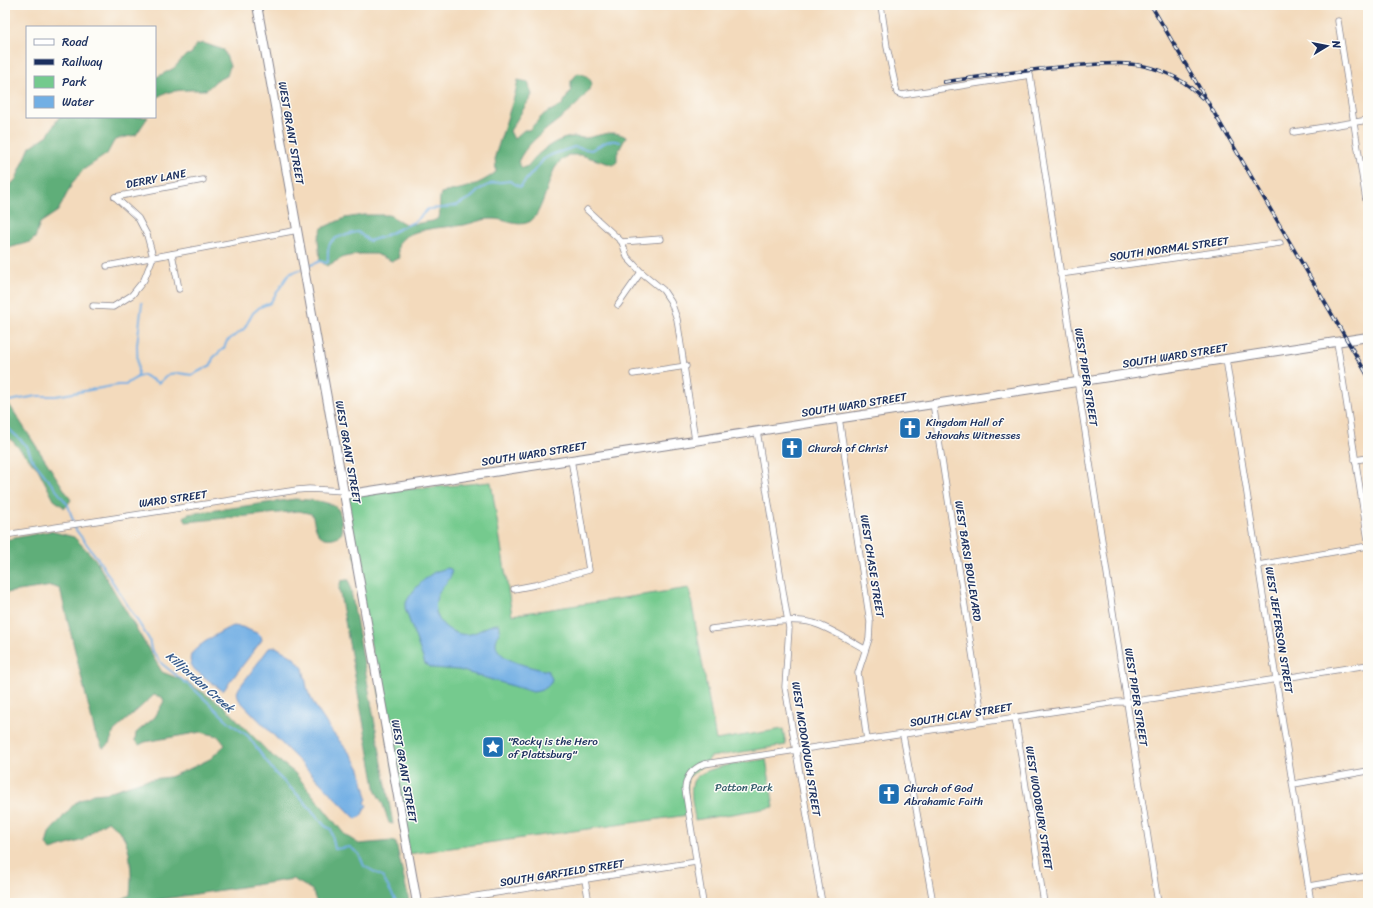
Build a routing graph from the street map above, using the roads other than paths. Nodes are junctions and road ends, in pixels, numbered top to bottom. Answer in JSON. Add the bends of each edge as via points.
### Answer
{"nodes":[{"id":1,"x":257,"y":5,"type":"edge"},
{"id":2,"x":882,"y":5,"type":"edge"},
{"id":3,"x":1338,"y":21,"type":"dead end"},
{"id":4,"x":1368,"y":120,"type":"edge"},
{"id":5,"x":1353,"y":123,"type":"junction"},
{"id":6,"x":1294,"y":132,"type":"dead end"},
{"id":7,"x":203,"y":180,"type":"dead end"},
{"id":8,"x":587,"y":210,"type":"dead end"},
{"id":9,"x":1368,"y":214,"type":"edge"},
{"id":10,"x":298,"y":230,"type":"junction"},
{"id":11,"x":661,"y":238,"type":"dead end"},
{"id":12,"x":622,"y":242,"type":"junction"},
{"id":13,"x":1280,"y":243,"type":"dead end"},
{"id":14,"x":172,"y":254,"type":"junction"},
{"id":15,"x":153,"y":257,"type":"junction"},
{"id":16,"x":107,"y":266,"type":"dead end"},
{"id":17,"x":641,"y":272,"type":"junction"},
{"id":18,"x":1060,"y":274,"type":"junction"},
{"id":19,"x":180,"y":289,"type":"dead end"},
{"id":20,"x":618,"y":305,"type":"dead end"},
{"id":21,"x":93,"y":306,"type":"dead end"},
{"id":22,"x":1368,"y":337,"type":"edge"},
{"id":23,"x":1337,"y":342,"type":"junction"},
{"id":24,"x":1226,"y":359,"type":"junction"},
{"id":25,"x":686,"y":366,"type":"junction"},
{"id":26,"x":633,"y":374,"type":"dead end"},
{"id":27,"x":1077,"y":382,"type":"junction"},
{"id":28,"x":933,"y":404,"type":"junction"},
{"id":29,"x":839,"y":418,"type":"junction"},
{"id":30,"x":757,"y":431,"type":"junction"},
{"id":31,"x":695,"y":440,"type":"junction"},
{"id":32,"x":1368,"y":458,"type":"edge"},
{"id":33,"x":571,"y":459,"type":"junction"},
{"id":34,"x":1356,"y":460,"type":"junction"},
{"id":35,"x":344,"y":493,"type":"junction"},
{"id":36,"x":5,"y":535,"type":"edge"},
{"id":37,"x":1368,"y":540,"type":"edge"},
{"id":38,"x":1368,"y":546,"type":"edge"},
{"id":39,"x":1258,"y":565,"type":"junction"},
{"id":40,"x":514,"y":589,"type":"dead end"},
{"id":41,"x":788,"y":621,"type":"junction"},
{"id":42,"x":712,"y":629,"type":"dead end"},
{"id":43,"x":865,"y":648,"type":"junction"},
{"id":44,"x":1368,"y":665,"type":"edge"},
{"id":45,"x":1277,"y":681,"type":"junction"},
{"id":46,"x":1127,"y":702,"type":"junction"},
{"id":47,"x":1015,"y":717,"type":"junction"},
{"id":48,"x":983,"y":722,"type":"junction"},
{"id":49,"x":903,"y":734,"type":"junction"},
{"id":50,"x":867,"y":740,"type":"junction"},
{"id":51,"x":796,"y":750,"type":"junction"},
{"id":52,"x":1368,"y":771,"type":"edge"},
{"id":53,"x":1294,"y":784,"type":"junction"},
{"id":54,"x":696,"y":862,"type":"junction"},
{"id":55,"x":1368,"y":876,"type":"edge"},
{"id":56,"x":585,"y":880,"type":"junction"},
{"id":57,"x":1309,"y":886,"type":"junction"},
{"id":58,"x":417,"y":903,"type":"edge"},
{"id":59,"x":431,"y":903,"type":"edge"},
{"id":60,"x":589,"y":903,"type":"edge"},
{"id":61,"x":703,"y":903,"type":"edge"},
{"id":62,"x":822,"y":903,"type":"edge"},
{"id":63,"x":933,"y":903,"type":"edge"},
{"id":64,"x":1044,"y":903,"type":"edge"},
{"id":65,"x":1158,"y":903,"type":"edge"},
{"id":66,"x":1311,"y":903,"type":"edge"}],
"edges":[{"from":1,"to":10,"type":"street","name":"WEST GRANT STREET"},
{"from":2,"to":18,"type":"street","name":"WEST PIPER STREET","via":[[887,47],[897,93],[902,95],[1030,75]]},
{"from":3,"to":5,"type":"street"},
{"from":4,"to":5,"type":"street"},
{"from":5,"to":6,"type":"street"},
{"from":5,"to":9,"type":"street"},
{"from":7,"to":15,"type":"street","name":"DERRY LANE","via":[[115,197],[138,218],[147,234]]},
{"from":8,"to":12,"type":"street"},
{"from":10,"to":14,"type":"street"},
{"from":10,"to":35,"type":"street","name":"WEST GRANT STREET"},
{"from":11,"to":12,"type":"street"},
{"from":12,"to":17,"type":"street","via":[[627,257]]},
{"from":13,"to":18,"type":"street","name":"SOUTH NORMAL STREET"},
{"from":14,"to":15,"type":"street"},
{"from":14,"to":19,"type":"street"},
{"from":15,"to":16,"type":"street"},
{"from":15,"to":21,"type":"street","via":[[144,280],[132,295],[113,307]]},
{"from":17,"to":20,"type":"street"},
{"from":17,"to":25,"type":"street","via":[[663,290],[671,302]]},
{"from":18,"to":27,"type":"street","name":"WEST PIPER STREET"},
{"from":22,"to":23,"type":"street","name":"SOUTH WARD STREET"},
{"from":23,"to":24,"type":"street","name":"SOUTH WARD STREET"},
{"from":23,"to":34,"type":"street"},
{"from":24,"to":27,"type":"street","name":"SOUTH WARD STREET"},
{"from":24,"to":39,"type":"street","name":"WEST JEFFERSON STREET"},
{"from":25,"to":26,"type":"street"},
{"from":25,"to":31,"type":"street"},
{"from":27,"to":28,"type":"street","name":"SOUTH WARD STREET"},
{"from":27,"to":46,"type":"street","name":"WEST PIPER STREET"},
{"from":28,"to":29,"type":"street","name":"SOUTH WARD STREET"},
{"from":28,"to":48,"type":"street","name":"WEST BARSI BOULEVARD"},
{"from":29,"to":30,"type":"street","name":"SOUTH WARD STREET"},
{"from":29,"to":43,"type":"street","name":"WEST CHASE STREET","via":[[870,622],[869,640]]},
{"from":30,"to":31,"type":"street","name":"SOUTH WARD STREET"},
{"from":30,"to":41,"type":"street","name":"WEST MCDONOUGH STREET"},
{"from":31,"to":33,"type":"street","name":"SOUTH WARD STREET"},
{"from":32,"to":34,"type":"street"},
{"from":33,"to":35,"type":"street","name":"SOUTH WARD STREET"},
{"from":33,"to":40,"type":"street","via":[[589,570]]},
{"from":34,"to":37,"type":"street"},
{"from":35,"to":36,"type":"street","name":"WARD STREET","via":[[303,490]]},
{"from":35,"to":58,"type":"street","name":"WEST GRANT STREET"},
{"from":38,"to":39,"type":"street"},
{"from":39,"to":45,"type":"street","name":"WEST JEFFERSON STREET"},
{"from":41,"to":42,"type":"street"},
{"from":41,"to":43,"type":"street","via":[[814,623]]},
{"from":41,"to":51,"type":"street","name":"WEST MCDONOUGH STREET","via":[[790,635],[785,687]]},
{"from":43,"to":50,"type":"street","name":"WEST CHASE STREET","via":[[858,673]]},
{"from":44,"to":45,"type":"street","name":"SOUTH CLAY STREET"},
{"from":45,"to":46,"type":"street","name":"SOUTH CLAY STREET"},
{"from":45,"to":53,"type":"street","name":"WEST JEFFERSON STREET"},
{"from":46,"to":47,"type":"street","name":"SOUTH CLAY STREET"},
{"from":46,"to":65,"type":"street","name":"WEST PIPER STREET"},
{"from":47,"to":48,"type":"street","name":"SOUTH CLAY STREET"},
{"from":47,"to":64,"type":"street","name":"WEST WOODBURY STREET"},
{"from":48,"to":49,"type":"street","name":"SOUTH CLAY STREET"},
{"from":49,"to":50,"type":"street","name":"SOUTH CLAY STREET"},
{"from":49,"to":63,"type":"street"},
{"from":50,"to":51,"type":"street","name":"SOUTH CLAY STREET"},
{"from":51,"to":54,"type":"street","name":"SOUTH CLAY STREET","via":[[707,763],[697,767],[689,775],[685,793]]},
{"from":51,"to":62,"type":"street","name":"WEST MCDONOUGH STREET"},
{"from":52,"to":53,"type":"street"},
{"from":53,"to":57,"type":"street","name":"WEST JEFFERSON STREET"},
{"from":54,"to":56,"type":"street","name":"SOUTH GARFIELD STREET"},
{"from":54,"to":61,"type":"street","name":"SOUTH CLAY STREET"},
{"from":55,"to":57,"type":"street"},
{"from":56,"to":59,"type":"street","name":"SOUTH GARFIELD STREET"},
{"from":56,"to":60,"type":"street"},
{"from":57,"to":66,"type":"street","name":"WEST JEFFERSON STREET"}]}
